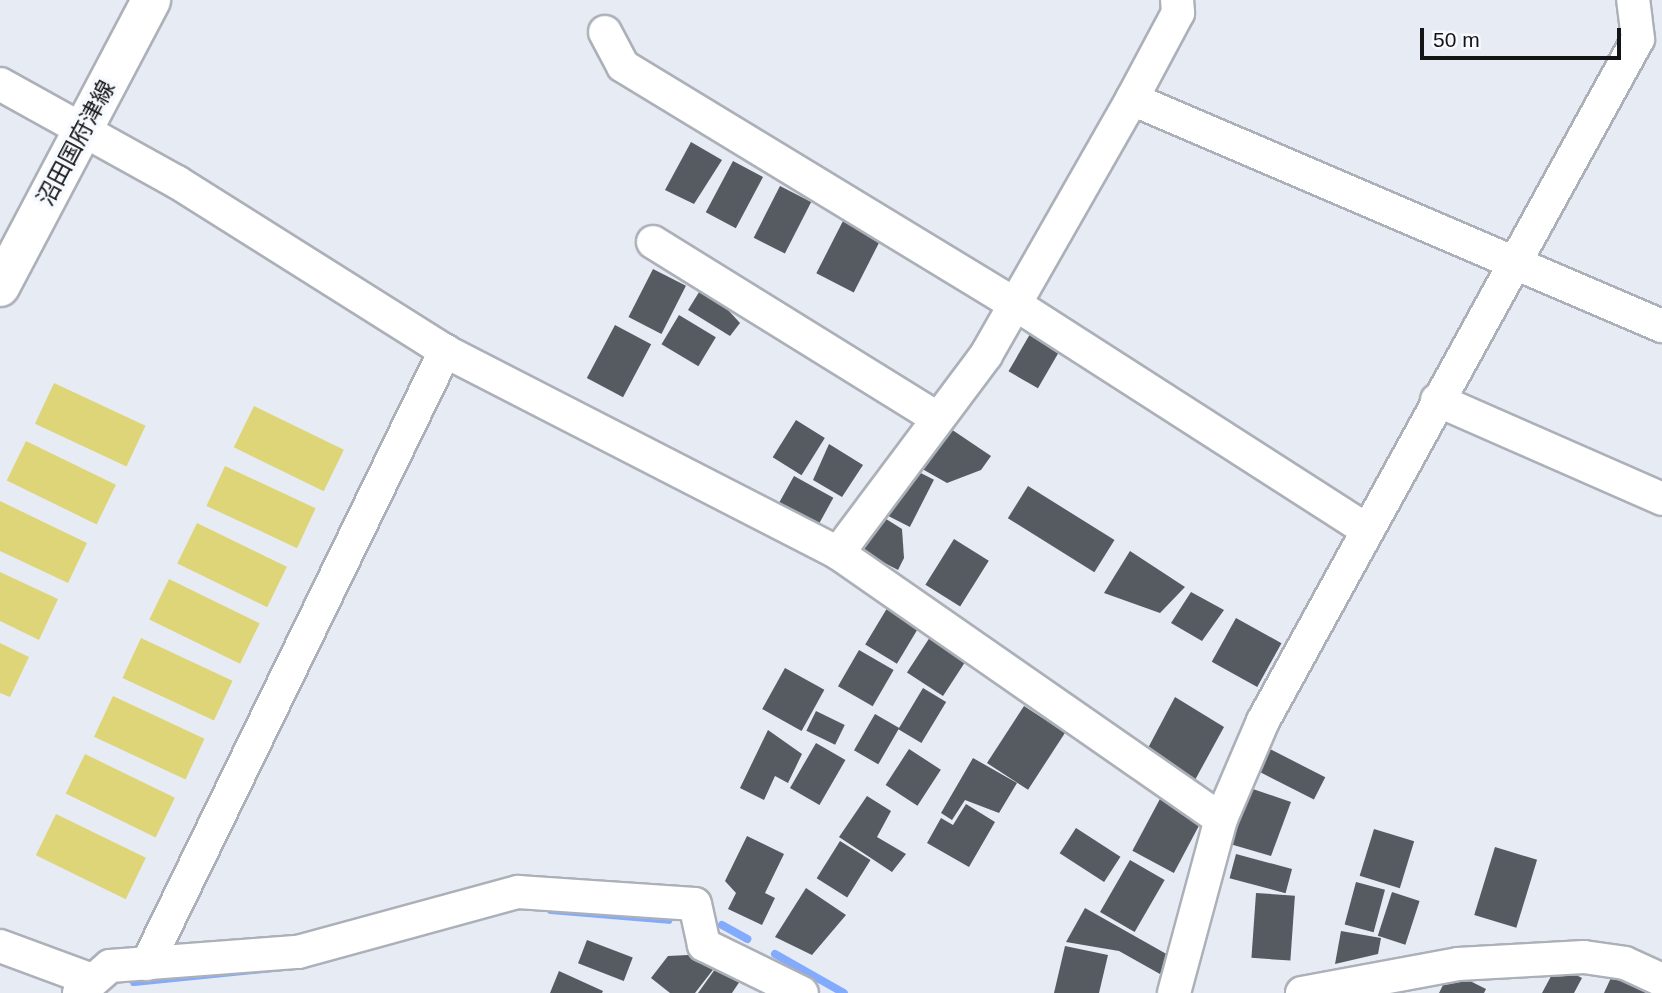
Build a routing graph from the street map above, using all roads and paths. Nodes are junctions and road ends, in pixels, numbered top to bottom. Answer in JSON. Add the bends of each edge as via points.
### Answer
{"nodes":[{"id":1,"x":151,"y":0,"type":"edge"},
{"id":2,"x":1177,"y":0,"type":"edge"},
{"id":3,"x":1633,"y":0,"type":"edge"},
{"id":4,"x":605,"y":32,"type":"dead end"},
{"id":5,"x":0,"y":84,"type":"edge"},
{"id":6,"x":1132,"y":99,"type":"junction"},
{"id":7,"x":85,"y":127,"type":"junction"},
{"id":8,"x":653,"y":242,"type":"dead end"},
{"id":9,"x":1513,"y":266,"type":"junction"},
{"id":10,"x":0,"y":286,"type":"edge"},
{"id":11,"x":1015,"y":304,"type":"junction"},
{"id":12,"x":1662,"y":326,"type":"edge"},
{"id":13,"x":445,"y":351,"type":"junction"},
{"id":14,"x":1437,"y":400,"type":"junction"},
{"id":15,"x":938,"y":419,"type":"junction"},
{"id":16,"x":1662,"y":499,"type":"edge"},
{"id":17,"x":1364,"y":527,"type":"junction"},
{"id":18,"x":838,"y":553,"type":"junction"},
{"id":19,"x":1221,"y":818,"type":"junction"},
{"id":20,"x":0,"y":946,"type":"edge"},
{"id":21,"x":147,"y":964,"type":"junction"},
{"id":22,"x":1439,"y":980,"type":"edge"},
{"id":23,"x":1662,"y":980,"type":"edge"},
{"id":24,"x":85,"y":986,"type":"edge"},
{"id":25,"x":802,"y":993,"type":"edge"},
{"id":26,"x":1174,"y":993,"type":"edge"},
{"id":27,"x":1302,"y":993,"type":"edge"}],
"edges":[{"from":1,"to":7,"type":"main road","name":"沼田国府津線"},
{"from":2,"to":6,"type":"street","via":[[1178,13]]},
{"from":3,"to":9,"type":"street","via":[[1638,40]]},
{"from":4,"to":11,"type":"street","via":[[623,66]]},
{"from":5,"to":7,"type":"street"},
{"from":6,"to":9,"type":"street"},
{"from":6,"to":11,"type":"street"},
{"from":7,"to":10,"type":"main road","name":"沼田国府津線"},
{"from":7,"to":13,"type":"street"},
{"from":8,"to":15,"type":"street"},
{"from":9,"to":12,"type":"street"},
{"from":9,"to":14,"type":"street"},
{"from":11,"to":15,"type":"street"},
{"from":11,"to":17,"type":"street"},
{"from":13,"to":18,"type":"street"},
{"from":13,"to":21,"type":"street"},
{"from":14,"to":16,"type":"street"},
{"from":14,"to":17,"type":"street"},
{"from":15,"to":18,"type":"street"},
{"from":17,"to":19,"type":"street","via":[[1263,720]]},
{"from":18,"to":19,"type":"street"},
{"from":19,"to":26,"type":"street"},
{"from":20,"to":24,"type":"street"},
{"from":21,"to":24,"type":"street","via":[[110,967]]},
{"from":21,"to":25,"type":"street","via":[[298,952],[518,892],[696,908],[704,945]]},
{"from":22,"to":23,"type":"street","via":[[1584,957],[1625,963]]},
{"from":22,"to":27,"type":"street"}]}
